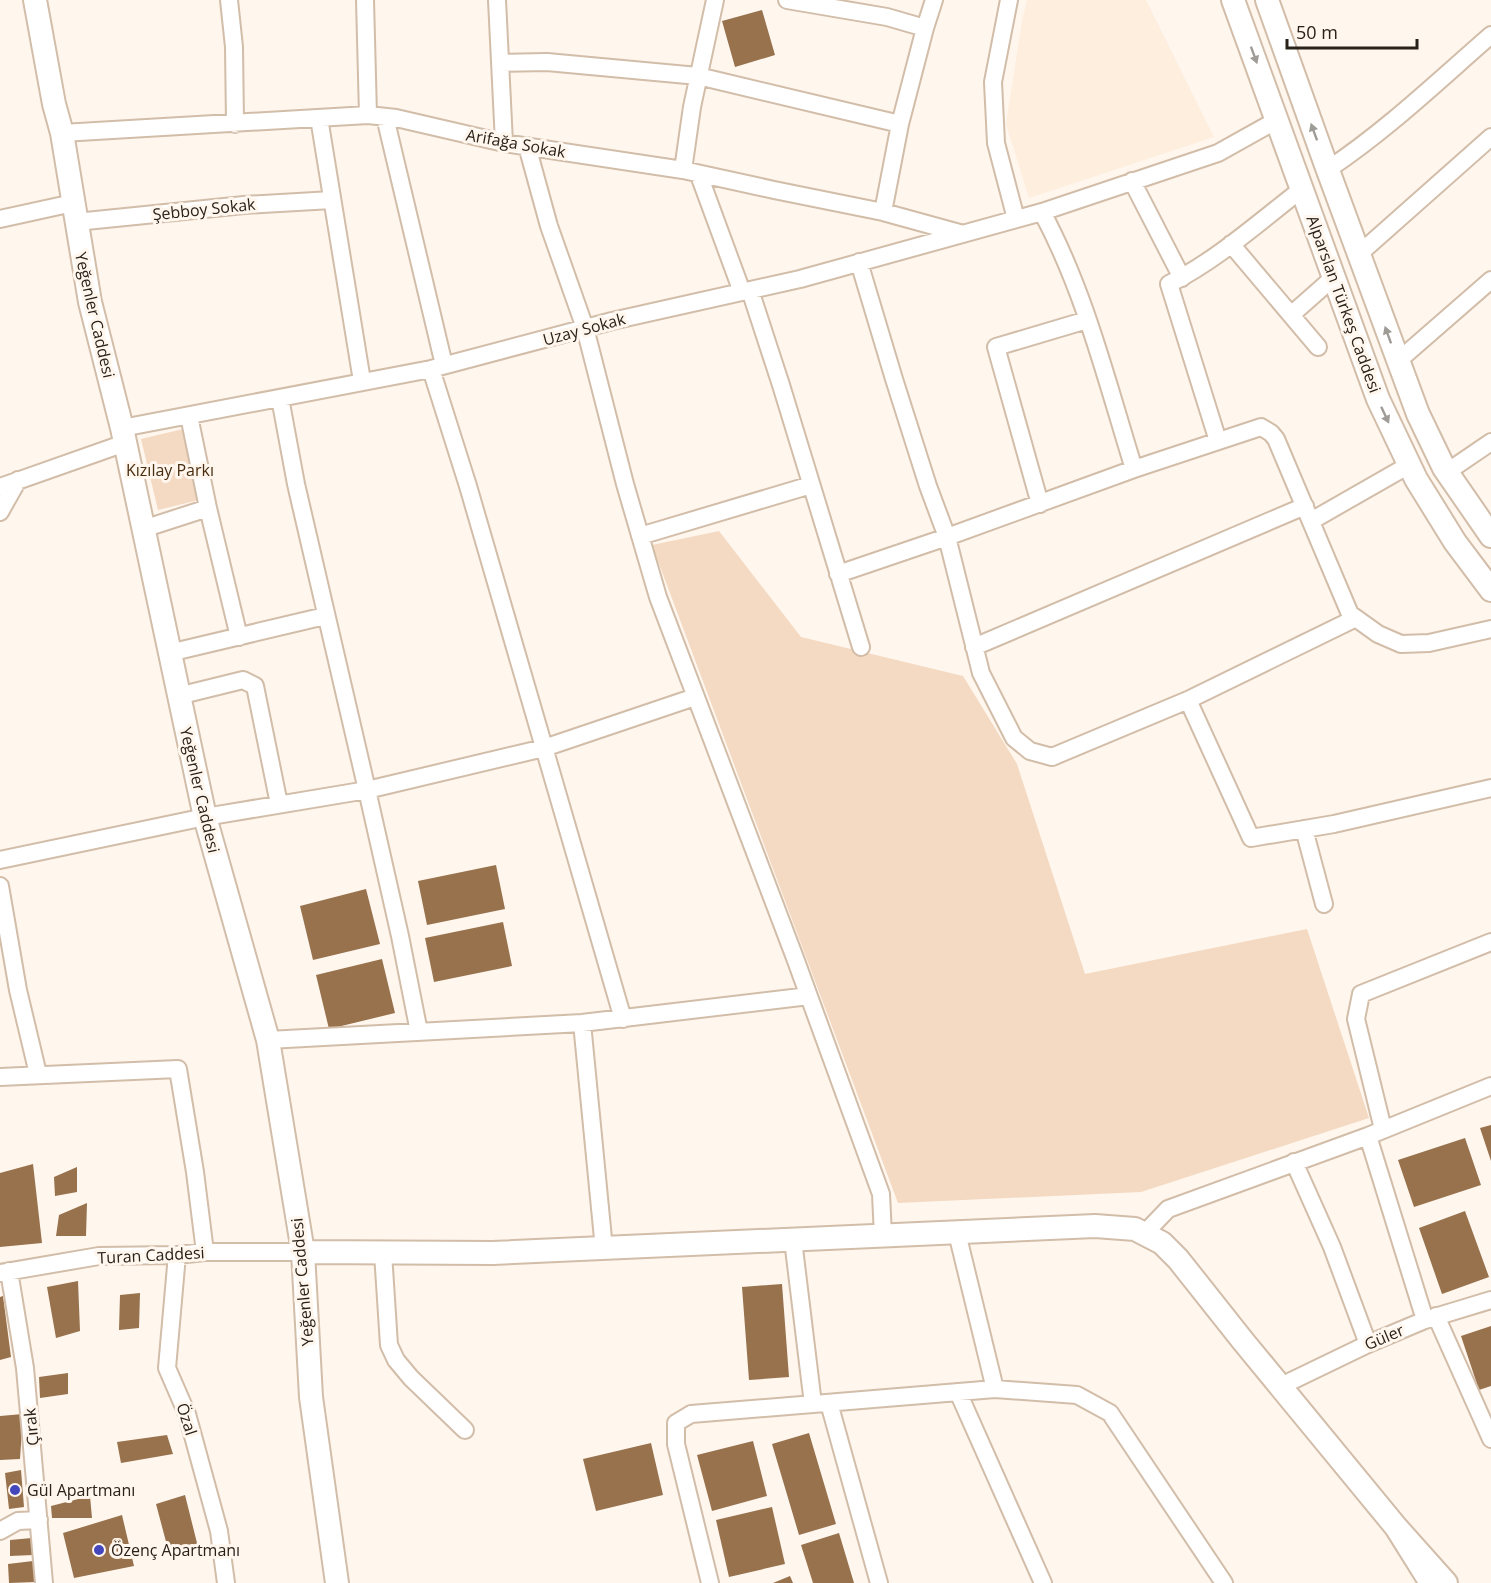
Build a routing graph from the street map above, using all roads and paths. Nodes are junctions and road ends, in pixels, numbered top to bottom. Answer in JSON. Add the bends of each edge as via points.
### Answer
{"nodes":[{"id":1,"x":35,"y":0,"type":"edge"},
{"id":2,"x":229,"y":0,"type":"edge"},
{"id":3,"x":365,"y":0,"type":"edge"},
{"id":4,"x":497,"y":0,"type":"edge"},
{"id":5,"x":715,"y":0,"type":"edge"},
{"id":6,"x":788,"y":0,"type":"edge"},
{"id":7,"x":934,"y":0,"type":"edge"},
{"id":8,"x":1010,"y":0,"type":"edge"},
{"id":9,"x":1233,"y":0,"type":"edge"},
{"id":10,"x":1267,"y":0,"type":"edge"},
{"id":11,"x":925,"y":28,"type":"junction"},
{"id":12,"x":1491,"y":35,"type":"edge"},
{"id":13,"x":500,"y":63,"type":"junction"},
{"id":14,"x":698,"y":76,"type":"junction"},
{"id":15,"x":377,"y":116,"type":"junction"},
{"id":16,"x":319,"y":118,"type":"junction"},
{"id":17,"x":1277,"y":120,"type":"junction"},
{"id":18,"x":235,"y":124,"type":"junction"},
{"id":19,"x":900,"y":124,"type":"junction"},
{"id":20,"x":62,"y":133,"type":"junction"},
{"id":21,"x":1491,"y":137,"type":"edge"},
{"id":22,"x":504,"y":143,"type":"junction"},
{"id":23,"x":527,"y":146,"type":"junction"},
{"id":24,"x":1327,"y":170,"type":"junction"},
{"id":25,"x":691,"y":172,"type":"junction"},
{"id":26,"x":1132,"y":181,"type":"junction"},
{"id":27,"x":1302,"y":189,"type":"junction"},
{"id":28,"x":332,"y":200,"type":"junction"},
{"id":29,"x":884,"y":212,"type":"junction"},
{"id":30,"x":1042,"y":212,"type":"junction"},
{"id":31,"x":74,"y":213,"type":"junction"},
{"id":32,"x":0,"y":219,"type":"edge"},
{"id":33,"x":1016,"y":219,"type":"junction"},
{"id":34,"x":963,"y":234,"type":"junction"},
{"id":35,"x":1231,"y":244,"type":"junction"},
{"id":36,"x":1359,"y":254,"type":"junction"},
{"id":37,"x":859,"y":262,"type":"junction"},
{"id":38,"x":1334,"y":277,"type":"junction"},
{"id":39,"x":1182,"y":278,"type":"junction"},
{"id":40,"x":1491,"y":280,"type":"edge"},
{"id":41,"x":746,"y":291,"type":"junction"},
{"id":42,"x":1291,"y":315,"type":"junction"},
{"id":43,"x":1087,"y":320,"type":"junction"},
{"id":44,"x":585,"y":328,"type":"junction"},
{"id":45,"x":1318,"y":347,"type":"dead end"},
{"id":46,"x":1398,"y":361,"type":"junction"},
{"id":47,"x":438,"y":367,"type":"junction"},
{"id":48,"x":362,"y":381,"type":"junction"},
{"id":49,"x":280,"y":398,"type":"junction"},
{"id":50,"x":189,"y":416,"type":"junction"},
{"id":51,"x":123,"y":436,"type":"junction"},
{"id":52,"x":1218,"y":441,"type":"junction"},
{"id":53,"x":1491,"y":442,"type":"edge"},
{"id":54,"x":1409,"y":465,"type":"junction"},
{"id":55,"x":1134,"y":469,"type":"junction"},
{"id":56,"x":1447,"y":472,"type":"junction"},
{"id":57,"x":18,"y":480,"type":"junction"},
{"id":58,"x":811,"y":485,"type":"junction"},
{"id":59,"x":0,"y":487,"type":"edge"},
{"id":60,"x":1040,"y":504,"type":"junction"},
{"id":61,"x":208,"y":508,"type":"junction"},
{"id":62,"x":0,"y":512,"type":"edge"},
{"id":63,"x":1308,"y":513,"type":"junction"},
{"id":64,"x":143,"y":529,"type":"junction"},
{"id":65,"x":640,"y":536,"type":"junction"},
{"id":66,"x":1491,"y":536,"type":"edge"},
{"id":67,"x":947,"y":537,"type":"junction"},
{"id":68,"x":838,"y":574,"type":"junction"},
{"id":69,"x":1491,"y":590,"type":"edge"},
{"id":70,"x":326,"y":616,"type":"junction"},
{"id":71,"x":1356,"y":618,"type":"junction"},
{"id":72,"x":1491,"y":629,"type":"edge"},
{"id":73,"x":239,"y":638,"type":"junction"},
{"id":74,"x":861,"y":647,"type":"dead end"},
{"id":75,"x":975,"y":647,"type":"junction"},
{"id":76,"x":169,"y":653,"type":"junction"},
{"id":77,"x":178,"y":696,"type":"junction"},
{"id":78,"x":695,"y":697,"type":"junction"},
{"id":79,"x":1188,"y":700,"type":"junction"},
{"id":80,"x":544,"y":748,"type":"junction"},
{"id":81,"x":1491,"y":788,"type":"edge"},
{"id":82,"x":367,"y":790,"type":"junction"},
{"id":83,"x":279,"y":804,"type":"junction"},
{"id":84,"x":204,"y":817,"type":"junction"},
{"id":85,"x":1304,"y":829,"type":"junction"},
{"id":86,"x":0,"y":860,"type":"edge"},
{"id":87,"x":0,"y":886,"type":"edge"},
{"id":88,"x":1324,"y":904,"type":"dead end"},
{"id":89,"x":1491,"y":942,"type":"edge"},
{"id":90,"x":809,"y":996,"type":"junction"},
{"id":91,"x":623,"y":1019,"type":"junction"},
{"id":92,"x":582,"y":1023,"type":"junction"},
{"id":93,"x":418,"y":1032,"type":"junction"},
{"id":94,"x":268,"y":1040,"type":"junction"},
{"id":95,"x":38,"y":1074,"type":"junction"},
{"id":96,"x":0,"y":1077,"type":"edge"},
{"id":97,"x":1491,"y":1086,"type":"edge"},
{"id":98,"x":1376,"y":1132,"type":"junction"},
{"id":99,"x":1294,"y":1162,"type":"junction"},
{"id":100,"x":957,"y":1233,"type":"junction"},
{"id":101,"x":1144,"y":1234,"type":"junction"},
{"id":102,"x":883,"y":1236,"type":"junction"},
{"id":103,"x":793,"y":1240,"type":"junction"},
{"id":104,"x":604,"y":1248,"type":"junction"},
{"id":105,"x":205,"y":1252,"type":"junction"},
{"id":106,"x":303,"y":1252,"type":"junction"},
{"id":107,"x":383,"y":1252,"type":"junction"},
{"id":108,"x":177,"y":1255,"type":"junction"},
{"id":109,"x":4,"y":1272,"type":"edge"},
{"id":110,"x":1491,"y":1300,"type":"edge"},
{"id":111,"x":1431,"y":1318,"type":"junction"},
{"id":112,"x":1368,"y":1344,"type":"junction"},
{"id":113,"x":1281,"y":1386,"type":"junction"},
{"id":114,"x":994,"y":1389,"type":"junction"},
{"id":115,"x":958,"y":1392,"type":"junction"},
{"id":116,"x":821,"y":1403,"type":"junction"},
{"id":117,"x":465,"y":1430,"type":"dead end"},
{"id":118,"x":1491,"y":1439,"type":"edge"},
{"id":119,"x":39,"y":1520,"type":"junction"},
{"id":120,"x":1396,"y":1527,"type":"junction"},
{"id":121,"x":0,"y":1531,"type":"edge"},
{"id":122,"x":44,"y":1583,"type":"edge"},
{"id":123,"x":226,"y":1583,"type":"edge"},
{"id":124,"x":337,"y":1583,"type":"edge"},
{"id":125,"x":709,"y":1583,"type":"edge"},
{"id":126,"x":879,"y":1583,"type":"edge"},
{"id":127,"x":1042,"y":1583,"type":"edge"},
{"id":128,"x":1224,"y":1583,"type":"edge"},
{"id":129,"x":1431,"y":1583,"type":"edge"},
{"id":130,"x":1446,"y":1583,"type":"edge"}],
"edges":[{"from":1,"to":20,"type":"street","name":"Yeğenler Caddesi"},
{"from":2,"to":18,"type":"street"},
{"from":3,"to":15,"type":"street"},
{"from":4,"to":13,"type":"street"},
{"from":5,"to":14,"type":"street"},
{"from":6,"to":11,"type":"street","via":[[887,16]]},
{"from":7,"to":11,"type":"street"},
{"from":8,"to":33,"type":"street","via":[[993,82],[996,143]]},
{"from":9,"to":17,"type":"street","name":"Alparslan Türkeş Caddesi","one_way":true},
{"from":24,"to":10,"type":"street","name":"Alparslan Türkeş Caddesi","one_way":true},
{"from":11,"to":19,"type":"street"},
{"from":12,"to":24,"type":"street"},
{"from":13,"to":14,"type":"street","via":[[547,62]]},
{"from":13,"to":22,"type":"street"},
{"from":14,"to":19,"type":"street"},
{"from":14,"to":25,"type":"street","via":[[692,107]]},
{"from":15,"to":16,"type":"street","name":"Arifağa Sokak"},
{"from":15,"to":22,"type":"street","name":"Arifağa Sokak"},
{"from":15,"to":47,"type":"street"},
{"from":16,"to":18,"type":"street","name":"Arifağa Sokak"},
{"from":16,"to":28,"type":"street"},
{"from":17,"to":26,"type":"street","name":"Uzay Sokak","via":[[1218,153]]},
{"from":17,"to":27,"type":"street","name":"Alparslan Türkeş Caddesi"},
{"from":18,"to":20,"type":"street","name":"Arifağa Sokak"},
{"from":19,"to":29,"type":"street"},
{"from":20,"to":31,"type":"street","name":"Yeğenler Caddesi"},
{"from":21,"to":36,"type":"street"},
{"from":22,"to":23,"type":"street","name":"Arifağa Sokak"},
{"from":23,"to":25,"type":"street","name":"Arifağa Sokak"},
{"from":23,"to":44,"type":"street","via":[[549,226]]},
{"from":24,"to":36,"type":"street","name":"Alparslan Türkeş Caddesi"},
{"from":25,"to":29,"type":"street","name":"Arifağa Sokak"},
{"from":25,"to":41,"type":"street"},
{"from":26,"to":30,"type":"street","name":"Uzay Sokak"},
{"from":26,"to":39,"type":"street"},
{"from":27,"to":35,"type":"street"},
{"from":27,"to":38,"type":"street","name":"Alparslan Türkeş Caddesi"},
{"from":28,"to":31,"type":"street","name":"Şebboy Sokak"},
{"from":28,"to":48,"type":"street"},
{"from":29,"to":34,"type":"street","name":"Arifağa Sokak"},
{"from":30,"to":33,"type":"street","name":"Uzay Sokak"},
{"from":30,"to":43,"type":"street","via":[[1059,242]]},
{"from":31,"to":32,"type":"street","name":"Şebboy Sokak"},
{"from":31,"to":51,"type":"street","name":"Yeğenler Caddesi","via":[[90,302]]},
{"from":33,"to":34,"type":"street","name":"Uzay Sokak"},
{"from":34,"to":37,"type":"street","name":"Uzay Sokak"},
{"from":35,"to":39,"type":"street"},
{"from":35,"to":42,"type":"street"},
{"from":46,"to":36,"type":"street","name":"Alparslan Türkeş Caddesi","one_way":true},
{"from":37,"to":41,"type":"street","name":"Uzay Sokak"},
{"from":37,"to":67,"type":"street"},
{"from":38,"to":42,"type":"street"},
{"from":38,"to":54,"type":"street","name":"Alparslan Türkeş Caddesi","one_way":true,"via":[[1378,399]]},
{"from":39,"to":52,"type":"street","via":[[1169,285]]},
{"from":40,"to":46,"type":"street"},
{"from":41,"to":44,"type":"street","name":"Uzay Sokak"},
{"from":41,"to":58,"type":"street","via":[[781,386]]},
{"from":42,"to":45,"type":"street"},
{"from":43,"to":55,"type":"street"},
{"from":43,"to":60,"type":"street","via":[[996,347]]},
{"from":44,"to":47,"type":"street","name":"Uzay Sokak"},
{"from":44,"to":65,"type":"street"},
{"from":46,"to":56,"type":"street","name":"Alparslan Türkeş Caddesi","via":[[1418,414]]},
{"from":47,"to":48,"type":"street","name":"Uzay Sokak"},
{"from":47,"to":80,"type":"street"},
{"from":48,"to":49,"type":"street","name":"Uzay Sokak"},
{"from":49,"to":50,"type":"street","name":"Uzay Sokak"},
{"from":49,"to":70,"type":"street"},
{"from":50,"to":51,"type":"street","name":"Uzay Sokak"},
{"from":50,"to":61,"type":"street"},
{"from":51,"to":57,"type":"street","name":"Uzay Sokak"},
{"from":51,"to":64,"type":"street","name":"Yeğenler Caddesi"},
{"from":52,"to":55,"type":"street"},
{"from":52,"to":63,"type":"street","via":[[1261,427],[1271,433]]},
{"from":53,"to":56,"type":"street"},
{"from":54,"to":63,"type":"street"},
{"from":54,"to":69,"type":"street","name":"Alparslan Türkeş Caddesi","via":[[1455,542]]},
{"from":55,"to":60,"type":"street"},
{"from":56,"to":66,"type":"street","name":"Alparslan Türkeş Caddesi"},
{"from":57,"to":59,"type":"street","name":"Uzay Sokak"},
{"from":57,"to":62,"type":"street"},
{"from":58,"to":65,"type":"street"},
{"from":58,"to":68,"type":"street"},
{"from":60,"to":67,"type":"street"},
{"from":61,"to":64,"type":"street"},
{"from":61,"to":73,"type":"street"},
{"from":63,"to":71,"type":"street","via":[[1350,614]]},
{"from":63,"to":75,"type":"street"},
{"from":64,"to":76,"type":"street","name":"Yeğenler Caddesi"},
{"from":65,"to":78,"type":"street"},
{"from":67,"to":68,"type":"street"},
{"from":67,"to":75,"type":"street"},
{"from":68,"to":74,"type":"street"},
{"from":70,"to":73,"type":"street"},
{"from":70,"to":82,"type":"street"},
{"from":71,"to":72,"type":"street","via":[[1401,644],[1429,643]]},
{"from":71,"to":79,"type":"street"},
{"from":73,"to":76,"type":"street"},
{"from":75,"to":79,"type":"street","via":[[981,673],[1014,738],[1030,751],[1052,757]]},
{"from":76,"to":77,"type":"street","name":"Yeğenler Caddesi"},
{"from":77,"to":83,"type":"street","via":[[243,680],[255,686]]},
{"from":77,"to":84,"type":"street","name":"Yeğenler Caddesi"},
{"from":78,"to":80,"type":"street"},
{"from":78,"to":90,"type":"street"},
{"from":79,"to":85,"type":"street","via":[[1251,838]]},
{"from":80,"to":82,"type":"street"},
{"from":80,"to":91,"type":"street"},
{"from":81,"to":85,"type":"street"},
{"from":82,"to":83,"type":"street"},
{"from":82,"to":93,"type":"street"},
{"from":83,"to":84,"type":"street"},
{"from":84,"to":86,"type":"street"},
{"from":84,"to":94,"type":"street","name":"Yeğenler Caddesi"},
{"from":85,"to":88,"type":"street"},
{"from":87,"to":95,"type":"street"},
{"from":89,"to":98,"type":"street","via":[[1361,994],[1356,1019]]},
{"from":90,"to":91,"type":"street"},
{"from":90,"to":102,"type":"street","via":[[881,1194]]},
{"from":91,"to":92,"type":"street"},
{"from":92,"to":93,"type":"street"},
{"from":92,"to":104,"type":"street"},
{"from":93,"to":94,"type":"street"},
{"from":94,"to":106,"type":"street","name":"Yeğenler Caddesi"},
{"from":95,"to":96,"type":"street"},
{"from":95,"to":105,"type":"street","via":[[178,1069]]},
{"from":97,"to":98,"type":"street"},
{"from":98,"to":99,"type":"street"},
{"from":98,"to":111,"type":"street"},
{"from":99,"to":101,"type":"street","via":[[1168,1209]]},
{"from":99,"to":112,"type":"street","via":[[1332,1247]]},
{"from":100,"to":101,"type":"street","via":[[1095,1226],[1135,1229]]},
{"from":100,"to":102,"type":"street"},
{"from":100,"to":114,"type":"street"},
{"from":101,"to":113,"type":"street","via":[[1162,1243],[1178,1259]]},
{"from":102,"to":103,"type":"street"},
{"from":103,"to":104,"type":"street"},
{"from":103,"to":116,"type":"street"},
{"from":104,"to":107,"type":"street"},
{"from":105,"to":106,"type":"street","name":"Turan Caddesi"},
{"from":105,"to":108,"type":"street","name":"Turan Caddesi"},
{"from":106,"to":107,"type":"street"},
{"from":106,"to":124,"type":"street","name":"Yeğenler Caddesi","via":[[311,1397]]},
{"from":107,"to":117,"type":"street","via":[[392,1353],[411,1378]]},
{"from":108,"to":109,"type":"street","name":"Turan Caddesi","via":[[99,1256]]},
{"from":108,"to":123,"type":"street","name":"Özal","via":[[167,1368],[187,1414],[219,1532]]},
{"from":109,"to":119,"type":"street","name":"Çırak","via":[[25,1368]]},
{"from":110,"to":111,"type":"street","name":"Güler"},
{"from":111,"to":112,"type":"street","name":"Güler"},
{"from":111,"to":118,"type":"street"},
{"from":112,"to":113,"type":"street","name":"Güler"},
{"from":113,"to":120,"type":"street"},
{"from":114,"to":115,"type":"street"},
{"from":114,"to":128,"type":"street","via":[[1077,1395],[1110,1413]]},
{"from":115,"to":116,"type":"street"},
{"from":115,"to":127,"type":"street"},
{"from":116,"to":125,"type":"street","via":[[691,1414],[676,1423],[676,1443]]},
{"from":116,"to":126,"type":"street"},
{"from":119,"to":121,"type":"street","via":[[18,1521]]},
{"from":119,"to":122,"type":"street","name":"Çırak"},
{"from":120,"to":129,"type":"street"},
{"from":120,"to":130,"type":"street"}]}
